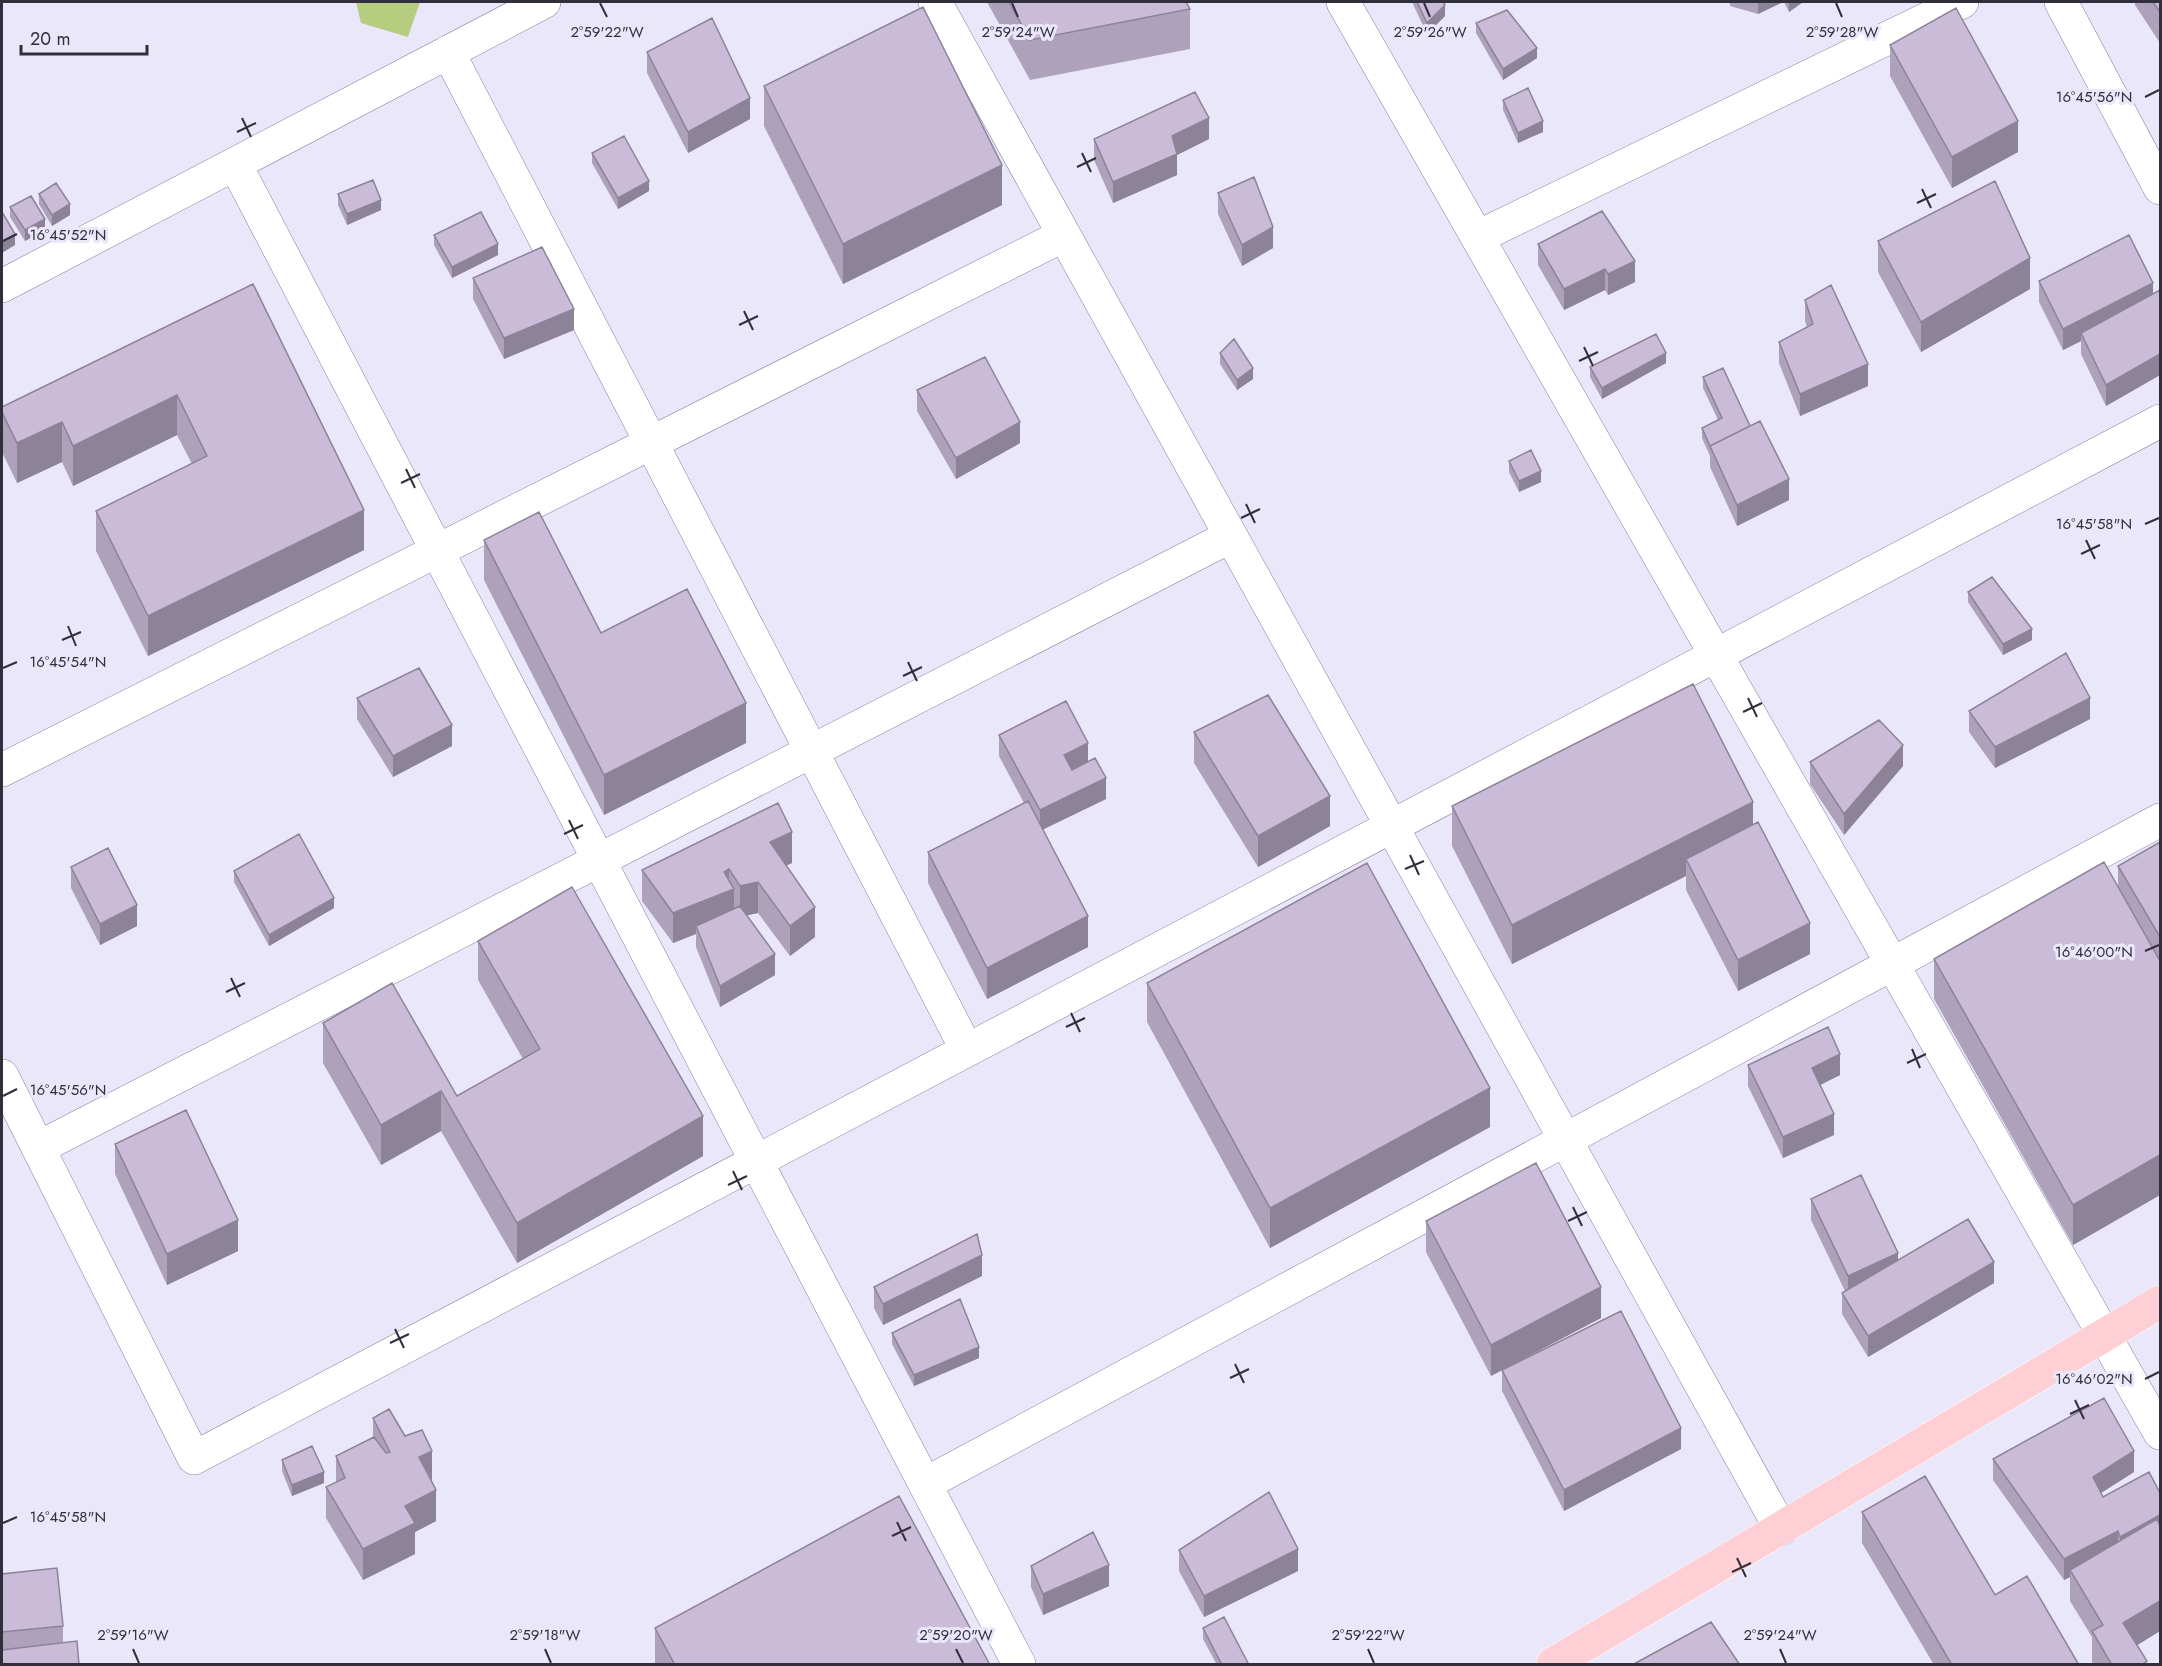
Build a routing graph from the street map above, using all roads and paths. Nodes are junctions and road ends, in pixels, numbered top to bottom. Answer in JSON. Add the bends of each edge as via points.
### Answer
{"nodes":[{"id":1,"x":544,"y":2,"type":"edge"},
{"id":2,"x":935,"y":2,"type":"edge"},
{"id":3,"x":1343,"y":2,"type":"edge"},
{"id":4,"x":1962,"y":2,"type":"edge"},
{"id":5,"x":2061,"y":2,"type":"edge"},
{"id":6,"x":448,"y":52,"type":"junction"},
{"id":7,"x":235,"y":164,"type":"junction"},
{"id":8,"x":2160,"y":188,"type":"edge"},
{"id":9,"x":1064,"y":235,"type":"junction"},
{"id":10,"x":1478,"y":237,"type":"junction"},
{"id":11,"x":2,"y":286,"type":"edge"},
{"id":12,"x":2160,"y":421,"type":"edge"},
{"id":13,"x":651,"y":443,"type":"junction"},
{"id":14,"x":1231,"y":536,"type":"junction"},
{"id":15,"x":437,"y":550,"type":"junction"},
{"id":16,"x":1717,"y":655,"type":"junction"},
{"id":17,"x":811,"y":751,"type":"junction"},
{"id":18,"x":2,"y":770,"type":"edge"},
{"id":19,"x":2160,"y":820,"type":"edge"},
{"id":20,"x":1392,"y":827,"type":"junction"},
{"id":21,"x":599,"y":860,"type":"junction"},
{"id":22,"x":1893,"y":964,"type":"junction"},
{"id":23,"x":967,"y":1050,"type":"junction"},
{"id":24,"x":2,"y":1076,"type":"edge"},
{"id":25,"x":1565,"y":1140,"type":"junction"},
{"id":26,"x":38,"y":1148,"type":"junction"},
{"id":27,"x":756,"y":1162,"type":"junction"},
{"id":28,"x":2160,"y":1302,"type":"edge"},
{"id":29,"x":2104,"y":1335,"type":"junction"},
{"id":30,"x":2160,"y":1433,"type":"edge"},
{"id":31,"x":924,"y":1484,"type":"junction"},
{"id":32,"x":1781,"y":1529,"type":"junction"},
{"id":33,"x":1018,"y":1665,"type":"edge"},
{"id":34,"x":1553,"y":1665,"type":"edge"}],
"edges":[{"from":1,"to":6,"type":"street"},
{"from":2,"to":9,"type":"street"},
{"from":3,"to":10,"type":"street"},
{"from":4,"to":10,"type":"street"},
{"from":5,"to":8,"type":"street"},
{"from":6,"to":7,"type":"street"},
{"from":6,"to":13,"type":"street"},
{"from":7,"to":11,"type":"street"},
{"from":7,"to":15,"type":"street"},
{"from":9,"to":13,"type":"street"},
{"from":9,"to":14,"type":"street"},
{"from":10,"to":16,"type":"street"},
{"from":12,"to":16,"type":"street"},
{"from":13,"to":15,"type":"street"},
{"from":13,"to":17,"type":"street"},
{"from":14,"to":17,"type":"street"},
{"from":14,"to":20,"type":"street"},
{"from":15,"to":18,"type":"street"},
{"from":15,"to":21,"type":"street"},
{"from":16,"to":20,"type":"street"},
{"from":16,"to":22,"type":"street"},
{"from":17,"to":21,"type":"street"},
{"from":17,"to":23,"type":"street"},
{"from":19,"to":22,"type":"street"},
{"from":20,"to":23,"type":"street"},
{"from":20,"to":25,"type":"street"},
{"from":21,"to":26,"type":"street"},
{"from":21,"to":27,"type":"street"},
{"from":22,"to":25,"type":"street"},
{"from":22,"to":29,"type":"street"},
{"from":23,"to":27,"type":"street"},
{"from":24,"to":26,"type":"street"},
{"from":25,"to":31,"type":"street"},
{"from":25,"to":32,"type":"street"},
{"from":26,"to":27,"type":"street","via":[[194,1458]]},
{"from":27,"to":31,"type":"street"},
{"from":28,"to":29,"type":"main road"},
{"from":29,"to":30,"type":"street"},
{"from":29,"to":32,"type":"main road"},
{"from":31,"to":33,"type":"street"},
{"from":32,"to":34,"type":"main road"}]}
